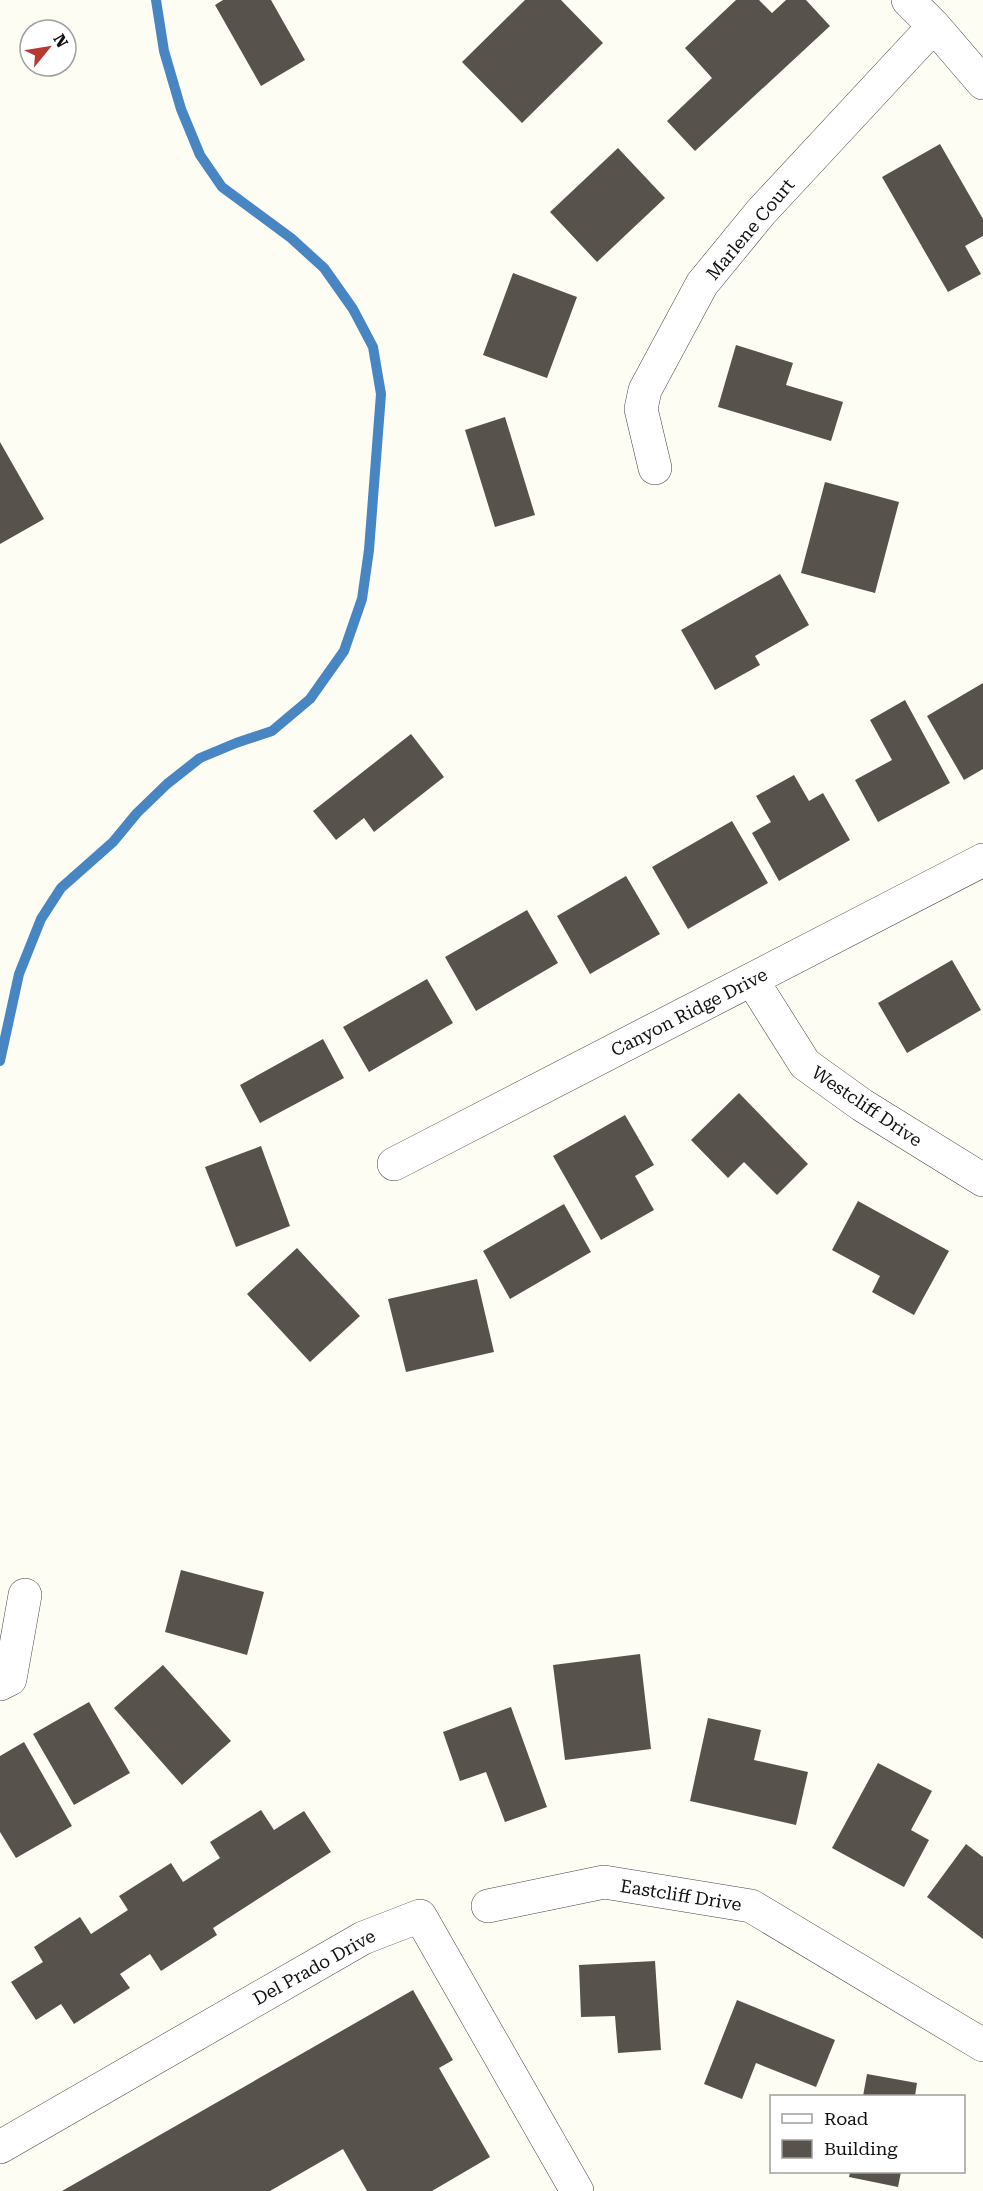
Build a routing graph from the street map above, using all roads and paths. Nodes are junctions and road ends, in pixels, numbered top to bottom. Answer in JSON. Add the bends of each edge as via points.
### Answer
{"nodes":[{"id":1,"x":908,"y":0,"type":"edge"},
{"id":2,"x":934,"y":26,"type":"junction"},
{"id":3,"x":983,"y":83,"type":"edge"},
{"id":4,"x":656,"y":468,"type":"dead end"},
{"id":5,"x":983,"y":860,"type":"edge"},
{"id":6,"x":752,"y":980,"type":"junction"},
{"id":7,"x":394,"y":1164,"type":"dead end"},
{"id":8,"x":983,"y":1180,"type":"edge"},
{"id":9,"x":25,"y":1595,"type":"dead end"},
{"id":10,"x":0,"y":1684,"type":"edge"},
{"id":11,"x":488,"y":1906,"type":"dead end"},
{"id":12,"x":983,"y":2045,"type":"edge"},
{"id":13,"x":0,"y":2147,"type":"edge"},
{"id":14,"x":578,"y":2191,"type":"edge"}],
"edges":[{"from":1,"to":2,"type":"street"},
{"from":2,"to":3,"type":"street"},
{"from":2,"to":4,"type":"street","name":"Marlene Court","via":[[761,212],[702,284],[645,390],[641,409]]},
{"from":5,"to":6,"type":"street","name":"Canyon Ridge Drive"},
{"from":6,"to":7,"type":"street","name":"Canyon Ridge Drive"},
{"from":6,"to":8,"type":"street","name":"Westcliff Drive","via":[[805,1064],[862,1105]]},
{"from":9,"to":10,"type":"street","via":[[10,1679]]},
{"from":11,"to":12,"type":"street","name":"Eastcliff Drive","via":[[603,1882],[751,1906]]},
{"from":13,"to":14,"type":"street","name":"Del Prado Drive","via":[[363,1938],[420,1916]]}]}
